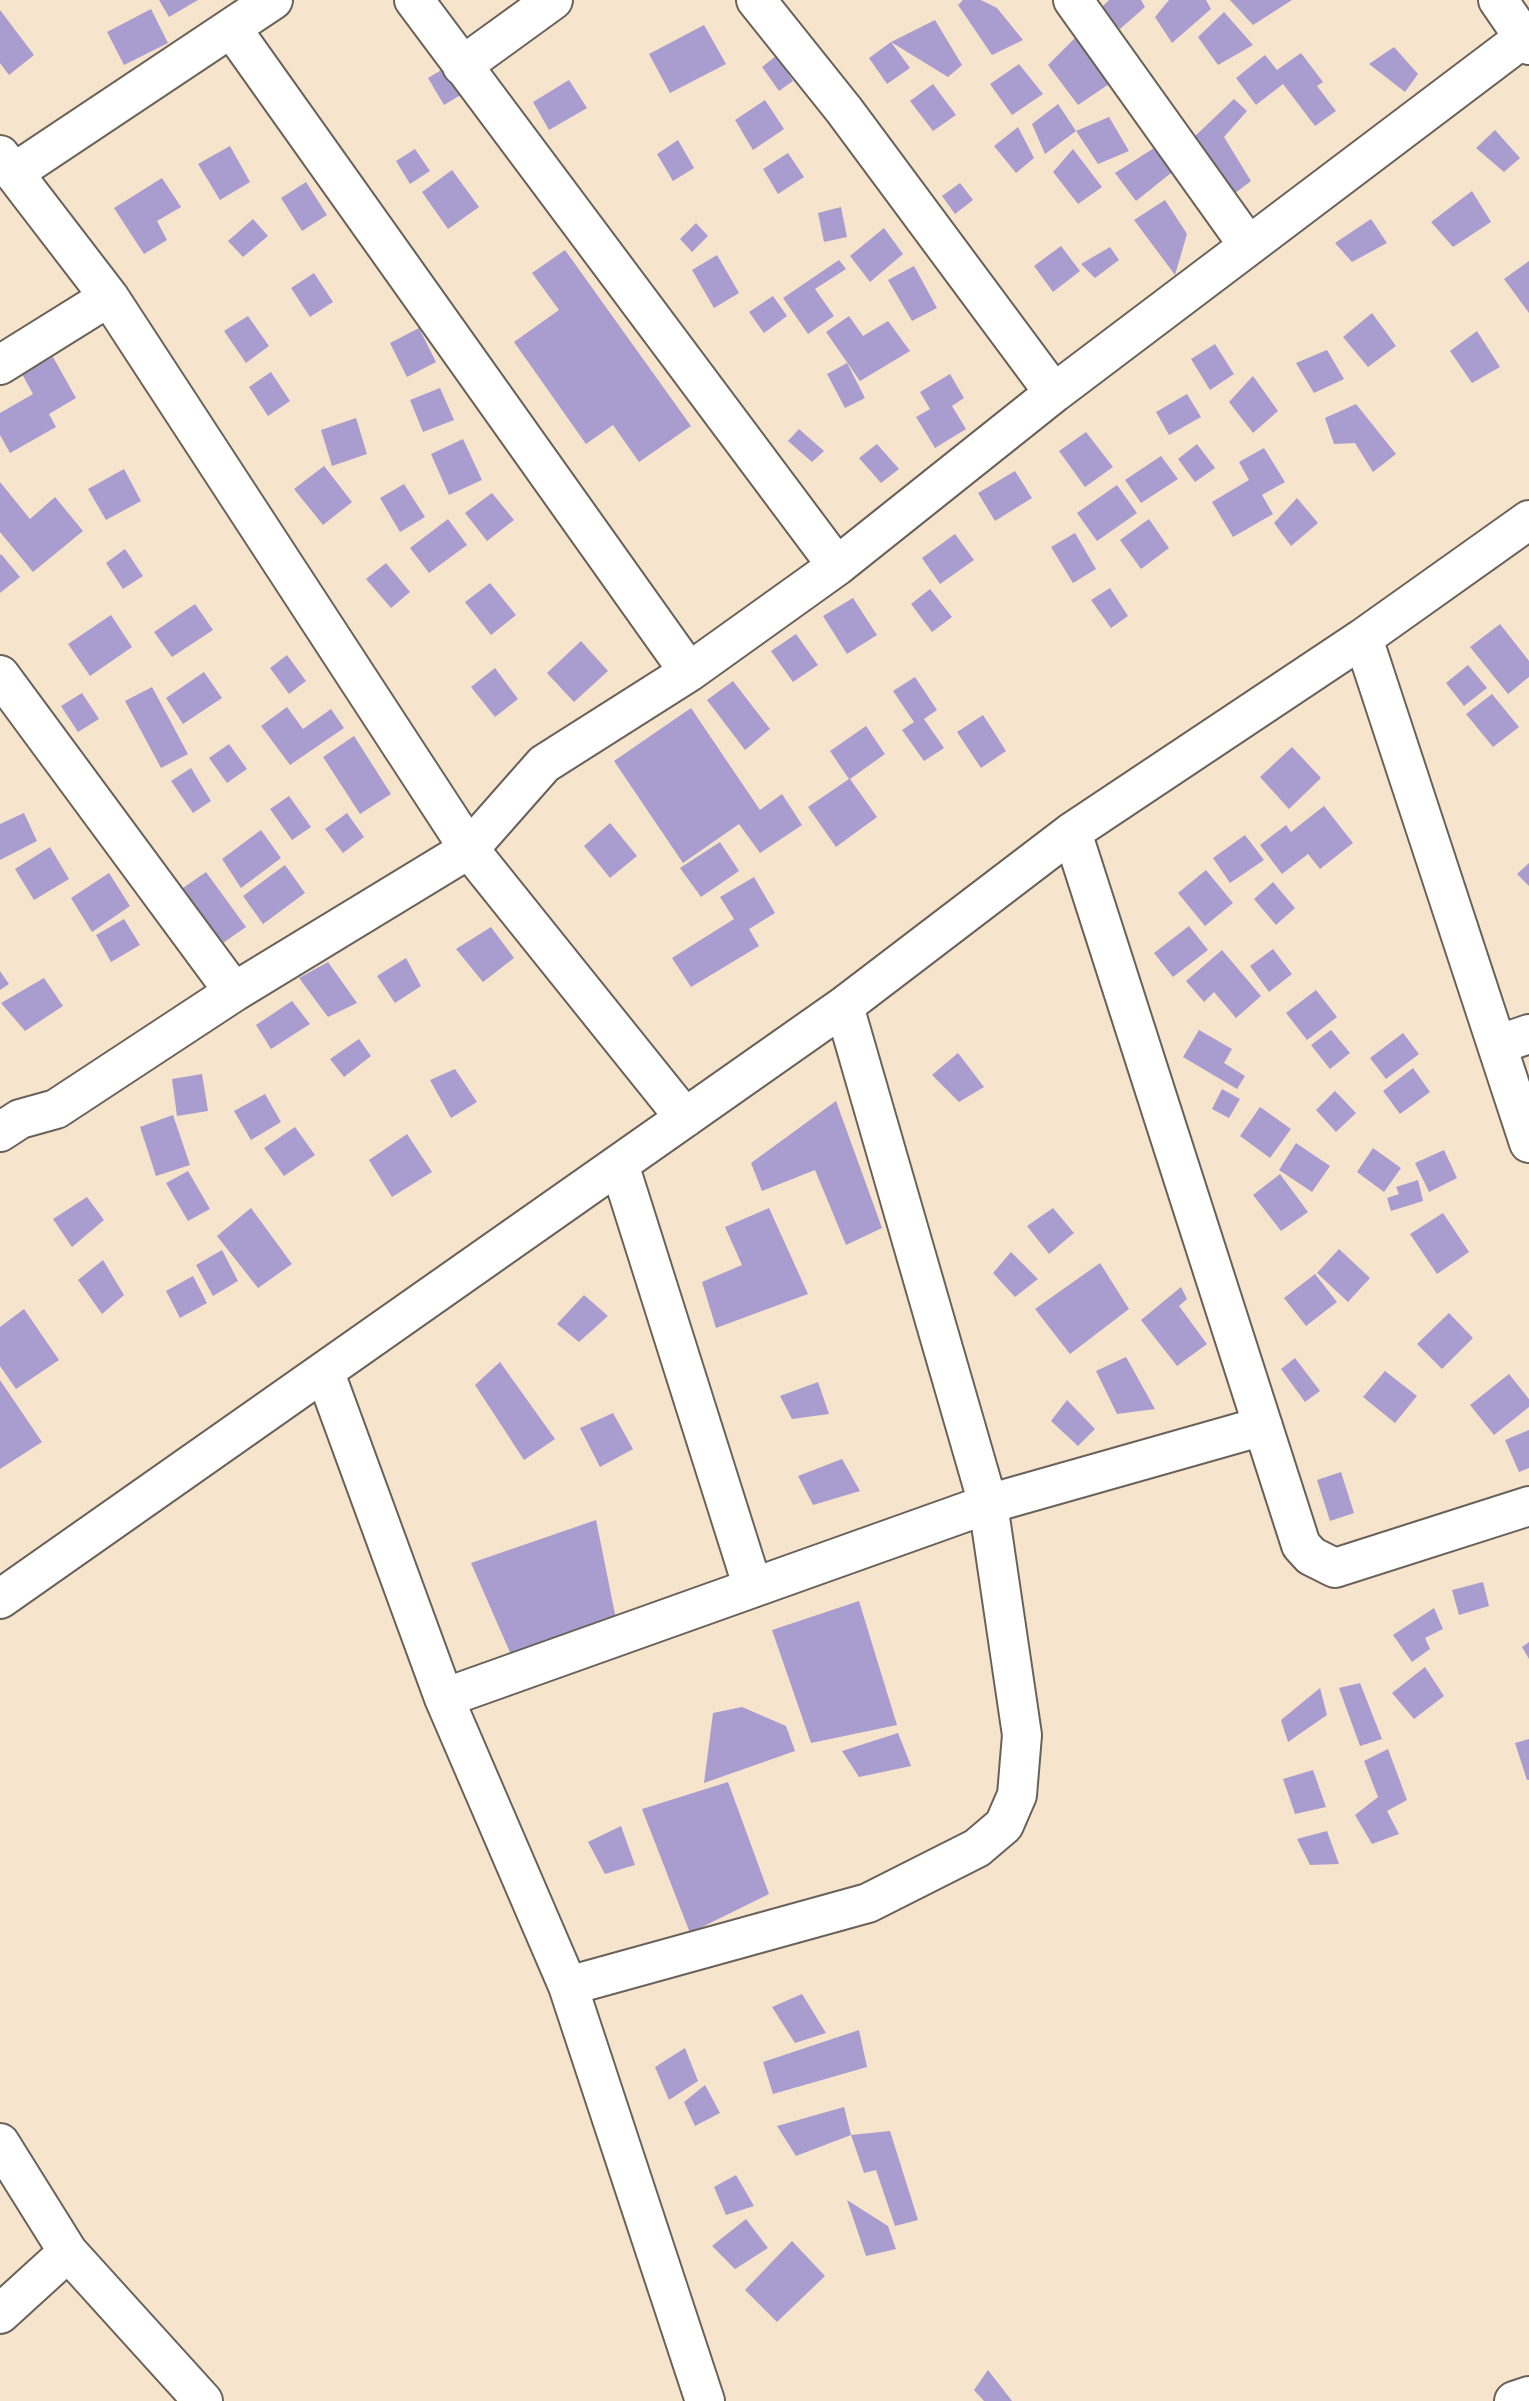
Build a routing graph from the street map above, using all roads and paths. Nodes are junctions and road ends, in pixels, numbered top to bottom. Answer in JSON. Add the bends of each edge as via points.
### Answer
{"nodes":[{"id":1,"x":274,"y":0,"type":"edge"},
{"id":2,"x":414,"y":0,"type":"edge"},
{"id":3,"x":553,"y":0,"type":"edge"},
{"id":4,"x":755,"y":0,"type":"edge"},
{"id":5,"x":1073,"y":0,"type":"edge"},
{"id":6,"x":1498,"y":0,"type":"edge"},
{"id":7,"x":232,"y":29,"type":"junction"},
{"id":8,"x":1527,"y":39,"type":"edge"},
{"id":9,"x":462,"y":66,"type":"junction"},
{"id":10,"x":7,"y":164,"type":"edge"},
{"id":11,"x":1248,"y":245,"type":"junction"},
{"id":12,"x":109,"y":297,"type":"junction"},
{"id":13,"x":0,"y":365,"type":"edge"},
{"id":14,"x":1054,"y":393,"type":"junction"},
{"id":15,"x":1529,"y":520,"type":"edge"},
{"id":16,"x":837,"y":566,"type":"junction"},
{"id":17,"x":1363,"y":638,"type":"junction"},
{"id":18,"x":690,"y":672,"type":"junction"},
{"id":19,"x":0,"y":675,"type":"edge"},
{"id":20,"x":1072,"y":832,"type":"junction"},
{"id":21,"x":469,"y":849,"type":"junction"},
{"id":22,"x":234,"y":992,"type":"junction"},
{"id":23,"x":844,"y":1006,"type":"junction"},
{"id":24,"x":1513,"y":1040,"type":"edge"},
{"id":25,"x":7,"y":1114,"type":"edge"},
{"id":26,"x":685,"y":1118,"type":"junction"},
{"id":27,"x":1529,"y":1143,"type":"edge"},
{"id":28,"x":619,"y":1164,"type":"junction"},
{"id":29,"x":325,"y":1373,"type":"junction"},
{"id":30,"x":1263,"y":1426,"type":"junction"},
{"id":31,"x":988,"y":1504,"type":"junction"},
{"id":32,"x":1529,"y":1506,"type":"edge"},
{"id":33,"x":753,"y":1588,"type":"junction"},
{"id":34,"x":0,"y":1599,"type":"edge"},
{"id":35,"x":444,"y":1698,"type":"junction"},
{"id":36,"x":568,"y":1986,"type":"junction"},
{"id":37,"x":0,"y":2143,"type":"edge"},
{"id":38,"x":68,"y":2252,"type":"junction"},
{"id":39,"x":0,"y":2314,"type":"edge"},
{"id":40,"x":1529,"y":2396,"type":"edge"},
{"id":41,"x":203,"y":2401,"type":"edge"},
{"id":42,"x":705,"y":2401,"type":"edge"},
{"id":43,"x":1514,"y":2401,"type":"edge"}],
"edges":[{"from":1,"to":7,"type":"street"},
{"from":2,"to":9,"type":"street"},
{"from":3,"to":9,"type":"street"},
{"from":4,"to":14,"type":"street","via":[[845,110]]},
{"from":5,"to":11,"type":"street"},
{"from":6,"to":8,"type":"street"},
{"from":7,"to":10,"type":"street"},
{"from":7,"to":18,"type":"street"},
{"from":8,"to":11,"type":"street"},
{"from":9,"to":16,"type":"street"},
{"from":10,"to":12,"type":"street"},
{"from":11,"to":14,"type":"street"},
{"from":12,"to":13,"type":"street"},
{"from":12,"to":21,"type":"street"},
{"from":14,"to":16,"type":"street"},
{"from":15,"to":17,"type":"street"},
{"from":16,"to":18,"type":"street"},
{"from":17,"to":20,"type":"street"},
{"from":17,"to":24,"type":"street"},
{"from":18,"to":21,"type":"street","via":[[544,764]]},
{"from":19,"to":22,"type":"street"},
{"from":20,"to":23,"type":"street"},
{"from":20,"to":30,"type":"street"},
{"from":21,"to":22,"type":"street"},
{"from":21,"to":26,"type":"street"},
{"from":22,"to":25,"type":"street","via":[[56,1109]]},
{"from":23,"to":26,"type":"street"},
{"from":23,"to":31,"type":"street"},
{"from":24,"to":27,"type":"street"},
{"from":26,"to":28,"type":"street"},
{"from":28,"to":29,"type":"street"},
{"from":28,"to":33,"type":"street"},
{"from":29,"to":34,"type":"street"},
{"from":29,"to":35,"type":"street"},
{"from":30,"to":31,"type":"street"},
{"from":30,"to":32,"type":"street","via":[[1301,1545],[1311,1556],[1335,1568]]},
{"from":31,"to":33,"type":"street"},
{"from":31,"to":36,"type":"street","via":[[1021,1735],[1017,1795],[1004,1825],[977,1849],[868,1903]]},
{"from":33,"to":35,"type":"street"},
{"from":35,"to":36,"type":"street"},
{"from":36,"to":42,"type":"street"},
{"from":37,"to":38,"type":"street"},
{"from":38,"to":39,"type":"street"},
{"from":38,"to":41,"type":"street"},
{"from":40,"to":43,"type":"street"}]}
